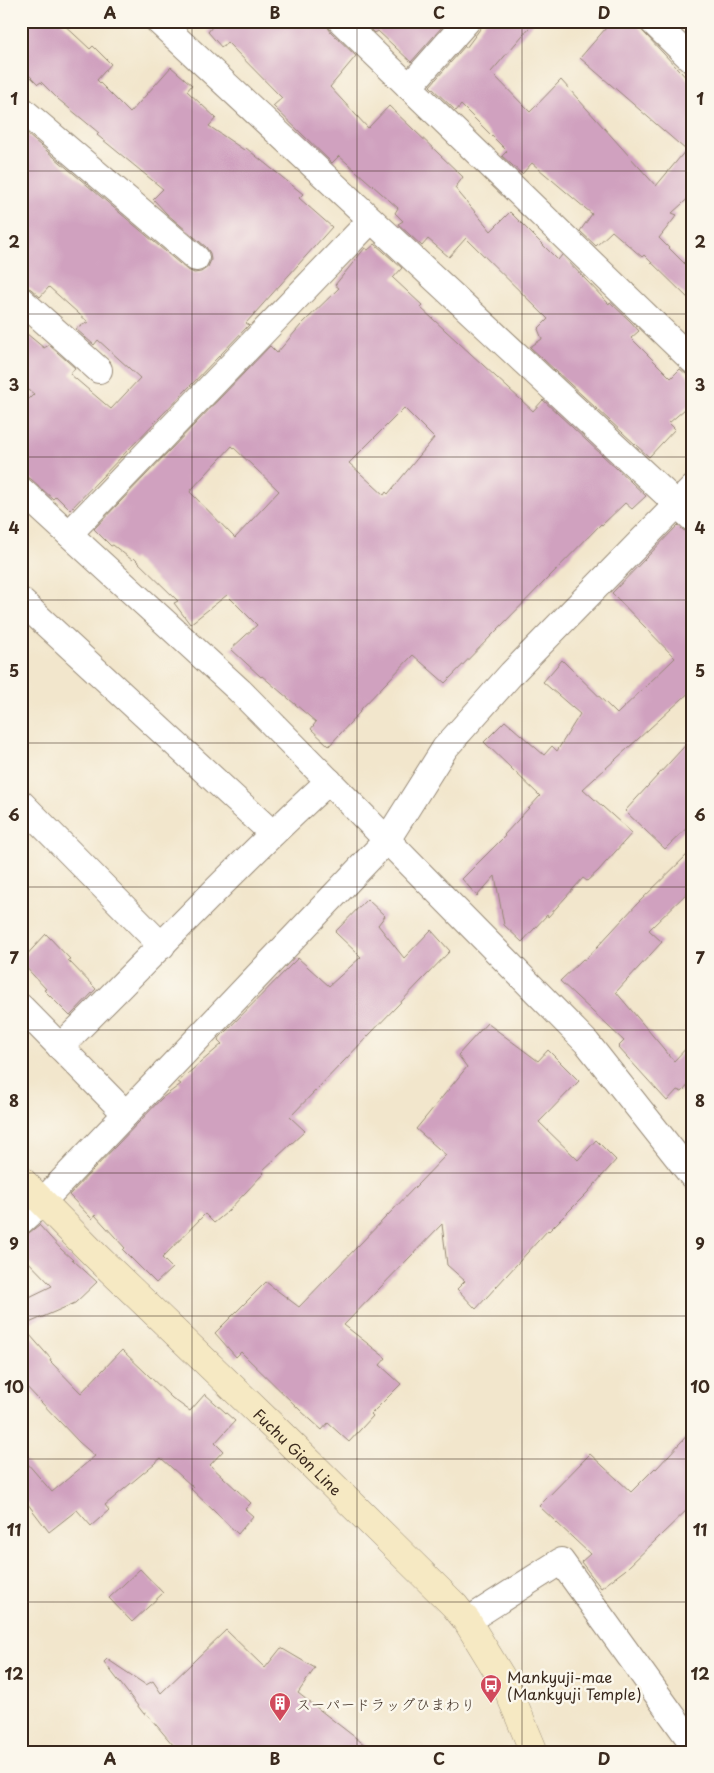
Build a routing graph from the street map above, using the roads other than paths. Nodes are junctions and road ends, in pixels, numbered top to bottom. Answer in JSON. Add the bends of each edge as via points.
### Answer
{"nodes":[{"id":1,"x":158,"y":21,"type":"edge"},
{"id":2,"x":341,"y":21,"type":"edge"},
{"id":3,"x":467,"y":21,"type":"edge"},
{"id":4,"x":652,"y":21,"type":"edge"},
{"id":5,"x":693,"y":61,"type":"edge"},
{"id":6,"x":410,"y":87,"type":"junction"},
{"id":7,"x":21,"y":109,"type":"edge"},
{"id":8,"x":371,"y":220,"type":"junction"},
{"id":9,"x":196,"y":258,"type":"dead end"},
{"id":10,"x":21,"y":300,"type":"edge"},
{"id":11,"x":693,"y":361,"type":"edge"},
{"id":12,"x":99,"y":370,"type":"dead end"},
{"id":13,"x":21,"y":490,"type":"edge"},
{"id":14,"x":688,"y":504,"type":"edge"},
{"id":15,"x":69,"y":534,"type":"junction"},
{"id":16,"x":21,"y":600,"type":"edge"},
{"id":17,"x":329,"y":780,"type":"junction"},
{"id":18,"x":21,"y":803,"type":"edge"},
{"id":19,"x":272,"y":833,"type":"junction"},
{"id":20,"x":387,"y":840,"type":"junction"},
{"id":21,"x":162,"y":946,"type":"junction"},
{"id":22,"x":21,"y":1007,"type":"edge"},
{"id":23,"x":60,"y":1047,"type":"junction"},
{"id":24,"x":126,"y":1114,"type":"junction"},
{"id":25,"x":693,"y":1177,"type":"edge"},
{"id":26,"x":21,"y":1180,"type":"edge"},
{"id":27,"x":42,"y":1202,"type":"junction"},
{"id":28,"x":21,"y":1221,"type":"edge"},
{"id":29,"x":467,"y":1622,"type":"junction"},
{"id":30,"x":693,"y":1744,"type":"edge"},
{"id":31,"x":534,"y":1752,"type":"edge"}],
"edges":[{"from":1,"to":8,"type":"street"},
{"from":2,"to":6,"type":"street"},
{"from":3,"to":6,"type":"street"},
{"from":4,"to":5,"type":"street"},
{"from":6,"to":11,"type":"street"},
{"from":7,"to":9,"type":"street"},
{"from":8,"to":14,"type":"street"},
{"from":8,"to":15,"type":"street"},
{"from":10,"to":12,"type":"street"},
{"from":13,"to":15,"type":"street"},
{"from":14,"to":20,"type":"street","via":[[512,673],[445,748]]},
{"from":15,"to":17,"type":"street","via":[[240,691]]},
{"from":16,"to":19,"type":"street"},
{"from":17,"to":19,"type":"street"},
{"from":17,"to":20,"type":"street"},
{"from":18,"to":21,"type":"street"},
{"from":19,"to":21,"type":"street"},
{"from":20,"to":24,"type":"street"},
{"from":20,"to":25,"type":"street","via":[[587,1043]]},
{"from":21,"to":23,"type":"street"},
{"from":22,"to":23,"type":"street"},
{"from":23,"to":24,"type":"street"},
{"from":24,"to":27,"type":"street"},
{"from":26,"to":27,"type":"main road","name":"Fuchu Gion Line"},
{"from":27,"to":28,"type":"street"},
{"from":27,"to":29,"type":"main road","name":"Fuchu Gion Line","via":[[454,1605]]},
{"from":29,"to":30,"type":"street","via":[[561,1561]]},
{"from":29,"to":31,"type":"main road","name":"Fuchu Gion Line","via":[[506,1685]]}]}
